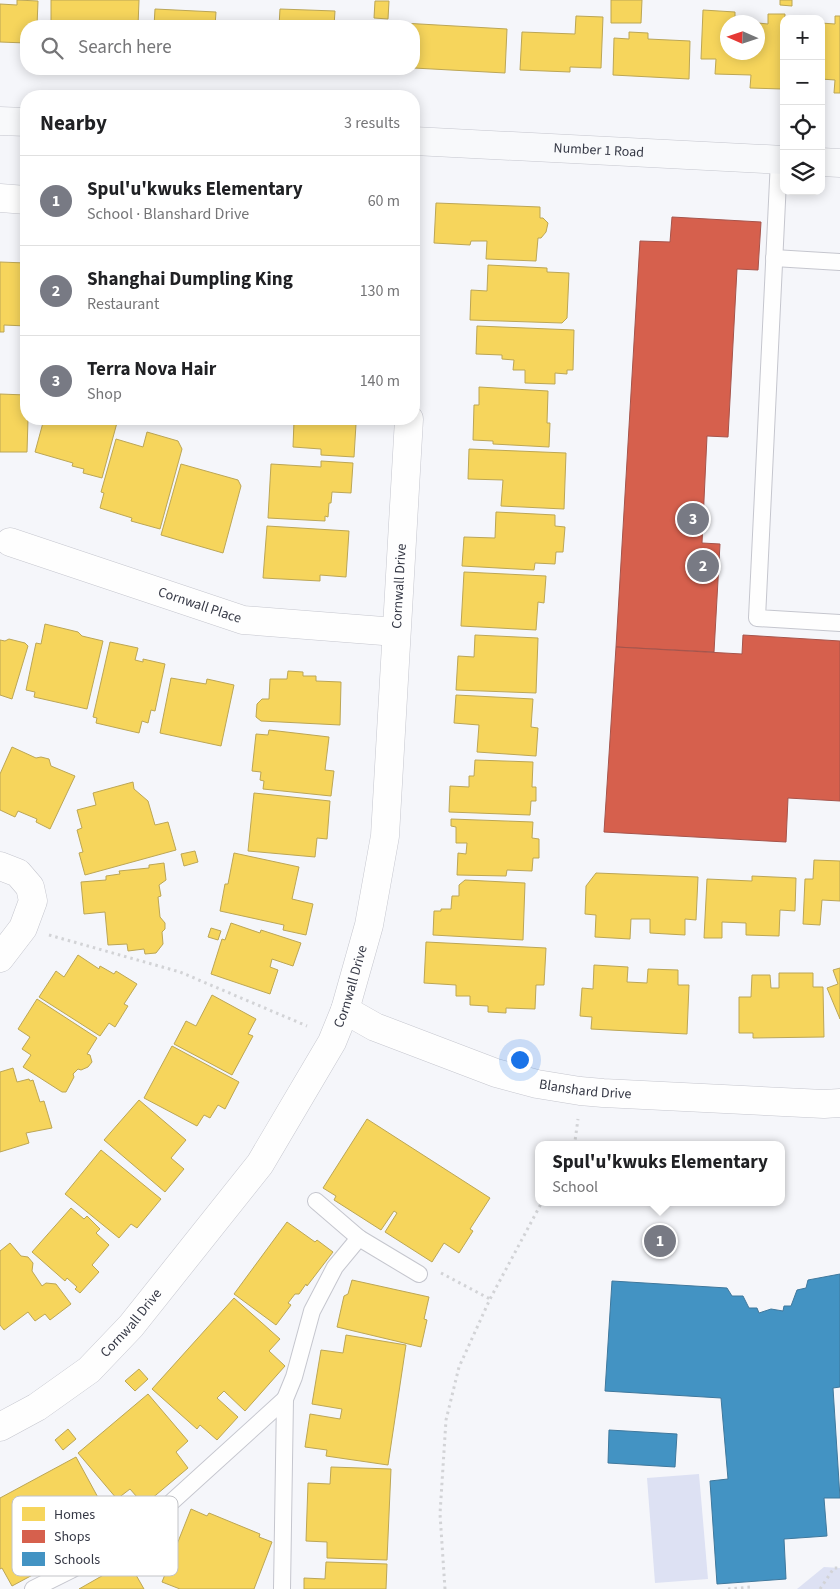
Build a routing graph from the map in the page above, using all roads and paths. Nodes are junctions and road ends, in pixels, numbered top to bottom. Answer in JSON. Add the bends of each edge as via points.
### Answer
{"nodes":[{"id":1,"x":0,"y":120,"type":"edge"},
{"id":2,"x":20,"y":122,"type":"edge"},
{"id":3,"x":420,"y":141,"type":"edge"},
{"id":4,"x":780,"y":160,"type":"edge"},
{"id":5,"x":825,"y":162,"type":"edge"},
{"id":6,"x":840,"y":163,"type":"edge"},
{"id":7,"x":780,"y":174,"type":"edge"},
{"id":8,"x":0,"y":198,"type":"edge"},
{"id":9,"x":20,"y":200,"type":"edge"},
{"id":10,"x":774,"y":258,"type":"junction"},
{"id":11,"x":840,"y":262,"type":"edge"},
{"id":12,"x":409,"y":425,"type":"edge"},
{"id":13,"x":10,"y":542,"type":"dead end"},
{"id":14,"x":840,"y":623,"type":"edge"},
{"id":15,"x":396,"y":632,"type":"junction"},
{"id":16,"x":0,"y":866,"type":"edge"},
{"id":17,"x":23,"y":928,"type":"junction"},
{"id":18,"x":0,"y":958,"type":"edge"},
{"id":19,"x":345,"y":1010,"type":"junction"},
{"id":20,"x":307,"y":1026,"type":"dead end"},
{"id":21,"x":840,"y":1103,"type":"edge"},
{"id":22,"x":578,"y":1118,"type":"dead end"},
{"id":23,"x":574,"y":1141,"type":"edge"},
{"id":24,"x":316,"y":1201,"type":"dead end"},
{"id":25,"x":540,"y":1206,"type":"edge"},
{"id":26,"x":359,"y":1238,"type":"junction"},
{"id":27,"x":419,"y":1274,"type":"joint"},
{"id":28,"x":490,"y":1299,"type":"junction"},
{"id":29,"x":285,"y":1399,"type":"junction"},
{"id":30,"x":0,"y":1427,"type":"edge"},
{"id":31,"x":178,"y":1496,"type":"edge"},
{"id":32,"x":840,"y":1568,"type":"edge"},
{"id":33,"x":59,"y":1576,"type":"edge"},
{"id":34,"x":33,"y":1589,"type":"edge"},
{"id":35,"x":282,"y":1589,"type":"edge"},
{"id":36,"x":445,"y":1589,"type":"edge"},
{"id":37,"x":728,"y":1589,"type":"edge"},
{"id":38,"x":753,"y":1589,"type":"edge"},
{"id":39,"x":820,"y":1589,"type":"edge"}],
"edges":[{"from":1,"to":2,"type":"street"},
{"from":3,"to":4,"type":"street","name":"Number 1 Road"},
{"from":5,"to":6,"type":"street"},
{"from":7,"to":10,"type":"lane"},
{"from":8,"to":9,"type":"street"},
{"from":10,"to":11,"type":"lane"},
{"from":10,"to":14,"type":"lane","via":[[757,618]]},
{"from":12,"to":15,"type":"street","name":"Cornwall Drive"},
{"from":13,"to":15,"type":"street","name":"Cornwall Place","via":[[243,620]]},
{"from":15,"to":19,"type":"street","name":"Cornwall Drive","via":[[386,836],[369,925]]},
{"from":16,"to":17,"type":"street","via":[[18,873],[30,887],[33,901]]},
{"from":17,"to":18,"type":"street"},
{"from":17,"to":20,"type":"path","via":[[180,972]]},
{"from":19,"to":21,"type":"street","name":"Blanshard Drive","via":[[375,1027],[496,1073],[546,1085],[580,1091]]},
{"from":19,"to":30,"type":"street","name":"Cornwall Drive","via":[[332,1042],[260,1164],[131,1326],[89,1370],[37,1407]]},
{"from":22,"to":23,"type":"path"},
{"from":24,"to":26,"type":"lane"},
{"from":25,"to":28,"type":"path"},
{"from":26,"to":27,"type":"lane"},
{"from":26,"to":29,"type":"lane","via":[[335,1267],[312,1311]]},
{"from":27,"to":28,"type":"path","via":[[430,1266]]},
{"from":28,"to":36,"type":"path","via":[[459,1366],[446,1420],[440,1514]]},
{"from":29,"to":31,"type":"lane"},
{"from":29,"to":35,"type":"lane"},
{"from":32,"to":39,"type":"path","via":[[834,1568]]},
{"from":33,"to":34,"type":"lane"},
{"from":37,"to":38,"type":"path","via":[[751,1586]]}]}
